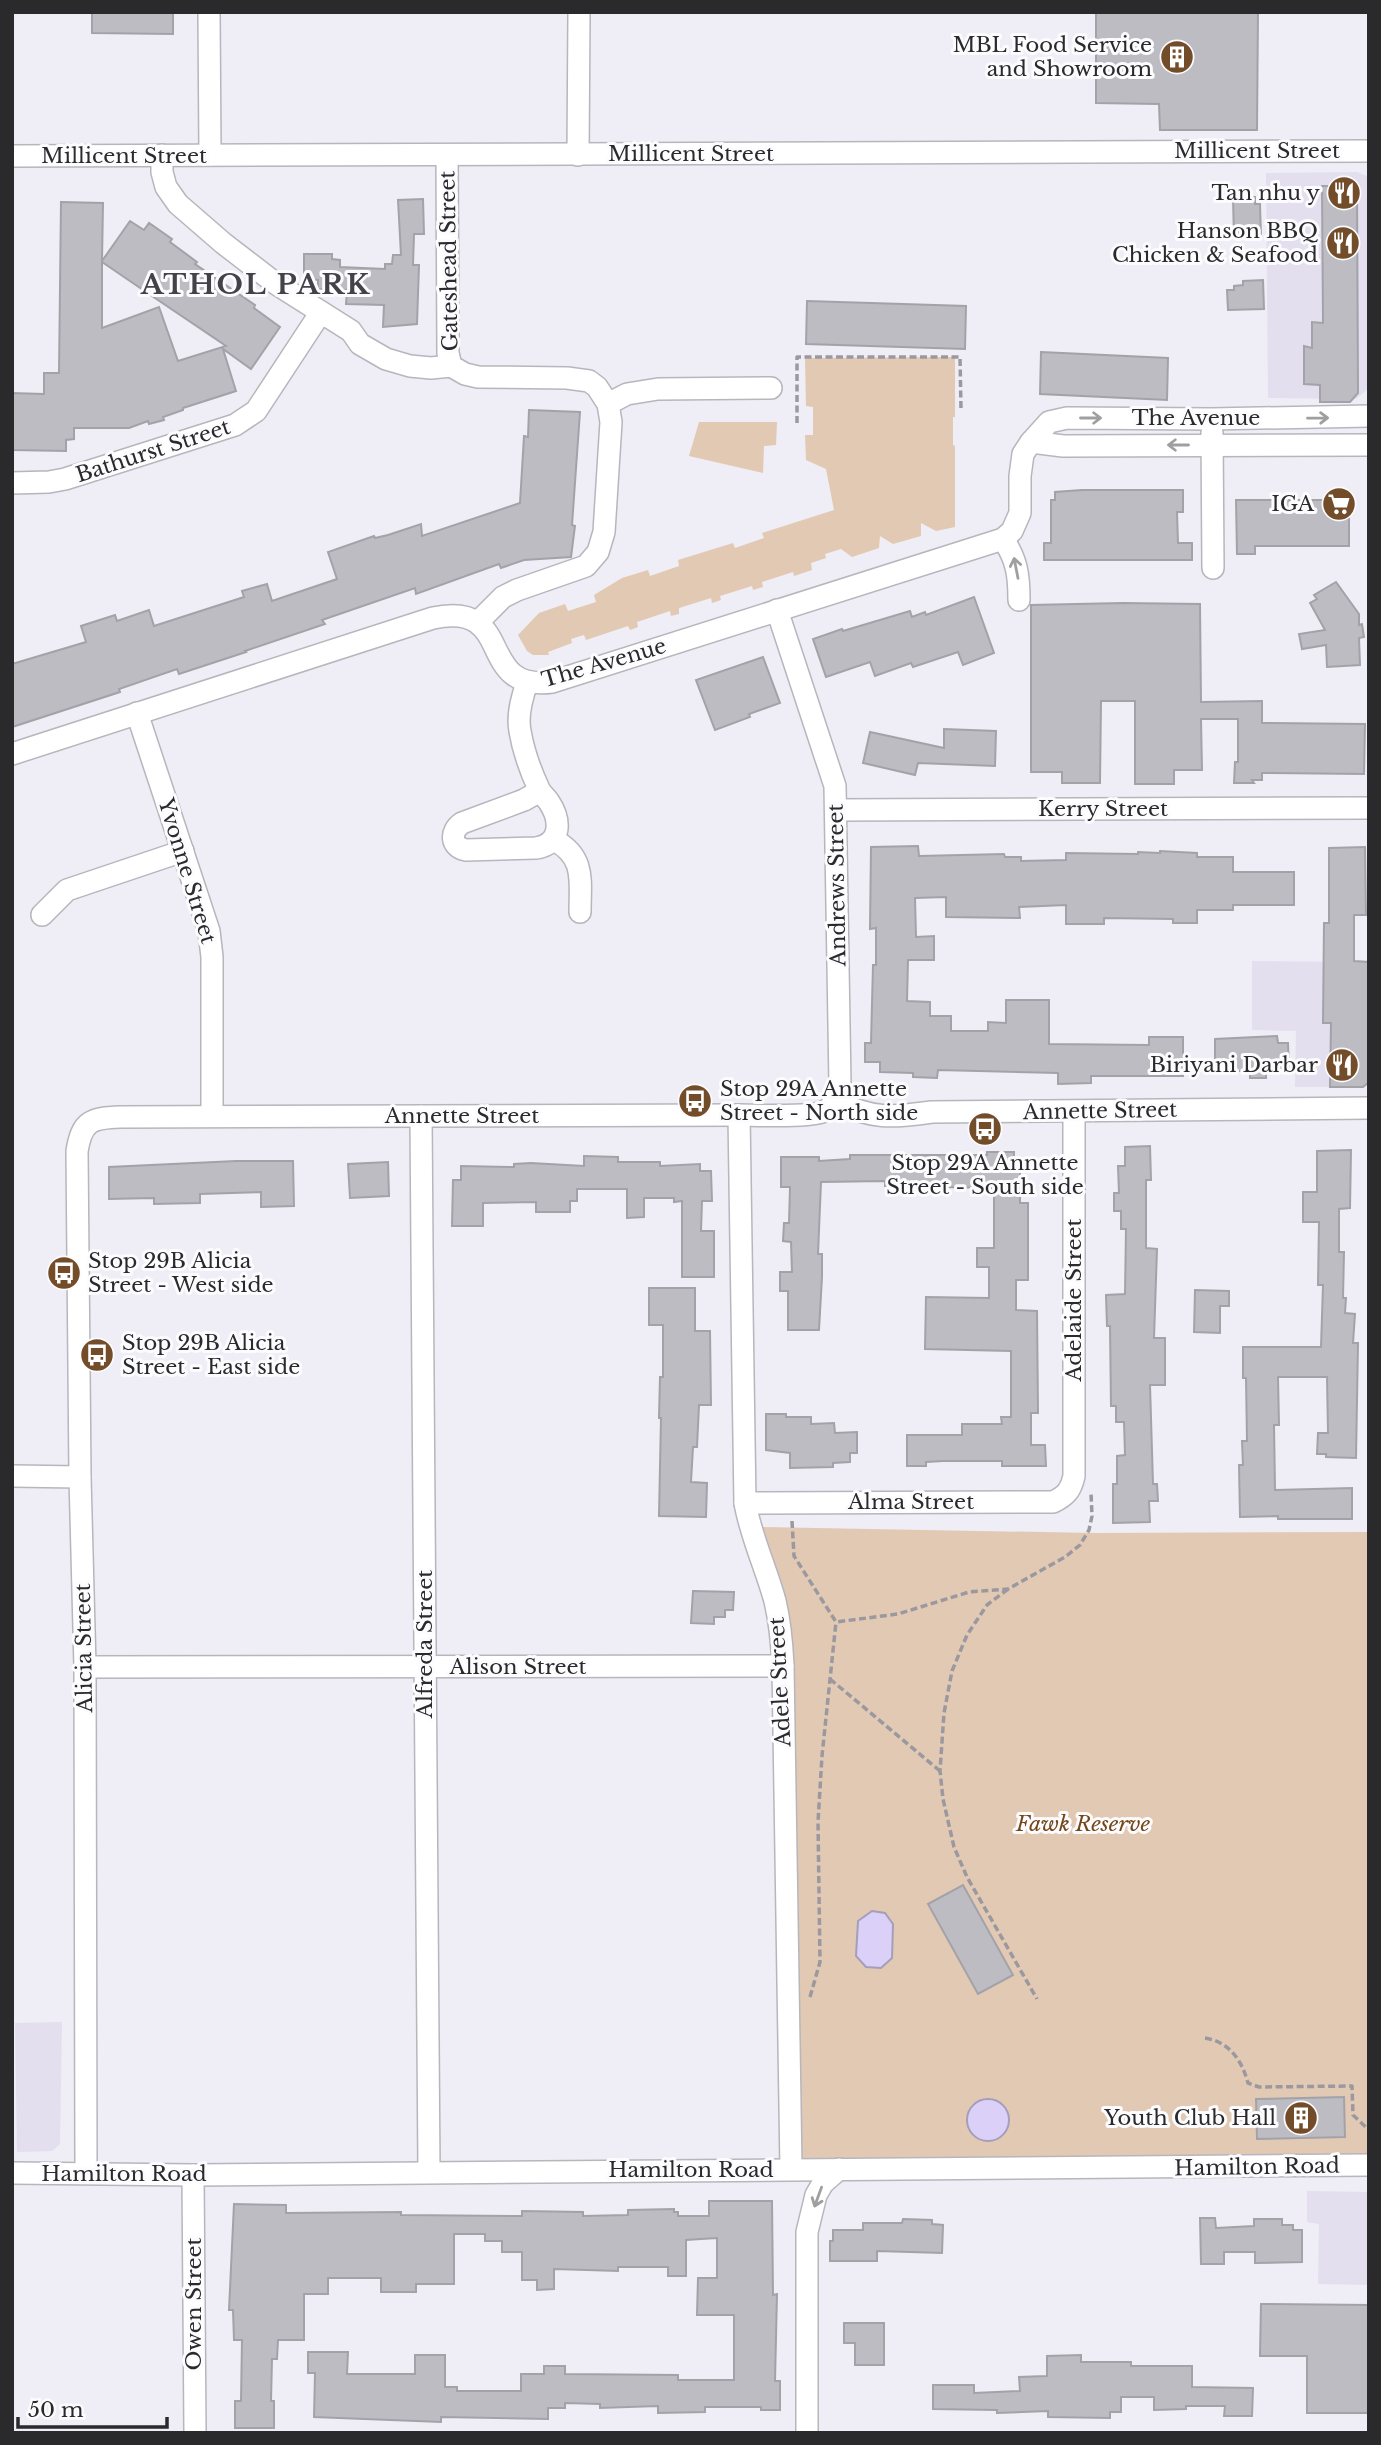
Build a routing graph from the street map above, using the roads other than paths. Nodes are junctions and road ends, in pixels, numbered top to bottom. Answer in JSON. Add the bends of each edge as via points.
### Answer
{"nodes":[{"id":1,"x":209,"y":12,"type":"edge"},
{"id":2,"x":579,"y":12,"type":"edge"},
{"id":3,"x":1369,"y":151,"type":"edge"},
{"id":4,"x":162,"y":155,"type":"junction"},
{"id":5,"x":210,"y":155,"type":"junction"},
{"id":6,"x":447,"y":155,"type":"junction"},
{"id":7,"x":578,"y":155,"type":"junction"},
{"id":8,"x":12,"y":156,"type":"edge"},
{"id":9,"x":321,"y":312,"type":"junction"},
{"id":10,"x":451,"y":366,"type":"junction"},
{"id":11,"x":771,"y":388,"type":"dead end"},
{"id":12,"x":608,"y":404,"type":"junction"},
{"id":13,"x":1369,"y":416,"type":"edge"},
{"id":14,"x":1212,"y":419,"type":"junction"},
{"id":15,"x":1031,"y":442,"type":"junction"},
{"id":16,"x":1212,"y":445,"type":"junction"},
{"id":17,"x":1369,"y":445,"type":"edge"},
{"id":18,"x":12,"y":483,"type":"edge"},
{"id":19,"x":1003,"y":539,"type":"junction"},
{"id":20,"x":1213,"y":568,"type":"dead end"},
{"id":21,"x":1019,"y":600,"type":"dead end"},
{"id":22,"x":776,"y":610,"type":"junction"},
{"id":23,"x":478,"y":622,"type":"junction"},
{"id":24,"x":527,"y":683,"type":"junction"},
{"id":25,"x":137,"y":713,"type":"junction"},
{"id":26,"x":12,"y":754,"type":"edge"},
{"id":27,"x":540,"y":791,"type":"junction"},
{"id":28,"x":1369,"y":808,"type":"edge"},
{"id":29,"x":837,"y":810,"type":"junction"},
{"id":30,"x":554,"y":840,"type":"junction"},
{"id":31,"x":183,"y":851,"type":"junction"},
{"id":32,"x":580,"y":912,"type":"dead end"},
{"id":33,"x":42,"y":915,"type":"dead end"},
{"id":34,"x":837,"y":1093,"type":"junction"},
{"id":35,"x":1369,"y":1108,"type":"edge"},
{"id":36,"x":1073,"y":1112,"type":"junction"},
{"id":37,"x":739,"y":1115,"type":"junction"},
{"id":38,"x":212,"y":1116,"type":"junction"},
{"id":39,"x":421,"y":1116,"type":"junction"},
{"id":40,"x":86,"y":1124,"type":"joint"},
{"id":41,"x":12,"y":1476,"type":"edge"},
{"id":42,"x":80,"y":1477,"type":"junction"},
{"id":43,"x":1081,"y":1490,"type":"joint"},
{"id":44,"x":745,"y":1503,"type":"junction"},
{"id":45,"x":783,"y":1666,"type":"junction"},
{"id":46,"x":85,"y":1667,"type":"junction"},
{"id":47,"x":426,"y":1667,"type":"junction"},
{"id":48,"x":1369,"y":2165,"type":"edge"},
{"id":49,"x":791,"y":2169,"type":"junction"},
{"id":50,"x":839,"y":2169,"type":"junction"},
{"id":51,"x":429,"y":2172,"type":"junction"},
{"id":52,"x":12,"y":2173,"type":"edge"},
{"id":53,"x":86,"y":2173,"type":"junction"},
{"id":54,"x":193,"y":2175,"type":"junction"},
{"id":55,"x":195,"y":2433,"type":"edge"},
{"id":56,"x":807,"y":2433,"type":"edge"}],
"edges":[{"from":1,"to":5,"type":"street"},
{"from":2,"to":7,"type":"street"},
{"from":3,"to":7,"type":"street","name":"Millicent Street"},
{"from":4,"to":5,"type":"street","name":"Millicent Street"},
{"from":4,"to":8,"type":"street","name":"Millicent Street"},
{"from":4,"to":9,"type":"street","via":[[166,187],[178,204],[275,283]]},
{"from":5,"to":6,"type":"street","name":"Millicent Street"},
{"from":6,"to":7,"type":"street","name":"Millicent Street"},
{"from":6,"to":10,"type":"street","name":"Gateshead Street"},
{"from":9,"to":10,"type":"street","via":[[386,359],[410,366]]},
{"from":9,"to":18,"type":"street","name":"Bathurst Street","via":[[256,411],[235,425],[65,479]]},
{"from":10,"to":12,"type":"street","name":"Gateshead Street","via":[[478,377],[579,379],[597,387]]},
{"from":11,"to":12,"type":"street","via":[[658,389],[628,394]]},
{"from":12,"to":23,"type":"street","via":[[611,422],[604,532],[598,552],[586,566],[503,597]]},
{"from":14,"to":13,"type":"street","name":"The Avenue","one_way":true},
{"from":15,"to":14,"type":"street","name":"The Avenue","one_way":true,"via":[[1049,422],[1067,418]]},
{"from":14,"to":16,"type":"street"},
{"from":16,"to":15,"type":"street","name":"The Avenue","one_way":true},
{"from":15,"to":19,"type":"street","via":[[1023,454],[1020,513]]},
{"from":16,"to":17,"type":"street","name":"The Avenue"},
{"from":16,"to":20,"type":"street"},
{"from":21,"to":19,"type":"street","one_way":true,"via":[[1019,573]]},
{"from":19,"to":22,"type":"street","name":"The Avenue"},
{"from":22,"to":24,"type":"street","name":"The Avenue","via":[[552,682]]},
{"from":22,"to":29,"type":"street","name":"Andrews Street","via":[[835,786]]},
{"from":23,"to":24,"type":"street","name":"The Avenue","via":[[510,673]]},
{"from":23,"to":25,"type":"street","via":[[460,615],[433,618]]},
{"from":24,"to":27,"type":"street","via":[[520,730]]},
{"from":25,"to":26,"type":"street"},
{"from":25,"to":31,"type":"street","name":"Yvonne Street"},
{"from":27,"to":30,"type":"street","via":[[556,819]]},
{"from":27,"to":30,"type":"street","via":[[457,826],[454,843],[466,850],[536,848],[547,847]]},
{"from":28,"to":29,"type":"street","name":"Kerry Street"},
{"from":29,"to":34,"type":"street","name":"Andrews Street"},
{"from":30,"to":32,"type":"street","via":[[578,862]]},
{"from":31,"to":33,"type":"street","via":[[67,890]]},
{"from":31,"to":38,"type":"street","name":"Yvonne Street","via":[[209,931],[212,957]]},
{"from":34,"to":36,"type":"street","name":"Annette Street","via":[[864,1114],[877,1116]]},
{"from":34,"to":37,"type":"street","name":"Annette Street","via":[[827,1110],[812,1114]]},
{"from":35,"to":36,"type":"street","name":"Annette Street"},
{"from":36,"to":43,"type":"street","name":"Adelaide Street","via":[[1074,1476]]},
{"from":37,"to":39,"type":"street","name":"Annette Street"},
{"from":37,"to":44,"type":"street","name":"Adele Street"},
{"from":38,"to":39,"type":"street","name":"Annette Street"},
{"from":38,"to":40,"type":"street","name":"Annette Street","via":[[99,1118]]},
{"from":39,"to":47,"type":"street","name":"Alfreda Street"},
{"from":40,"to":42,"type":"street","name":"Alicia Street","via":[[77,1151]]},
{"from":41,"to":42,"type":"street"},
{"from":42,"to":46,"type":"street","name":"Alicia Street"},
{"from":43,"to":44,"type":"street","name":"Alma Street","via":[[1053,1502]]},
{"from":44,"to":45,"type":"street","name":"Adele Street","via":[[775,1601]]},
{"from":45,"to":47,"type":"street","name":"Alison Street"},
{"from":45,"to":49,"type":"street","name":"Adele Street"},
{"from":46,"to":47,"type":"street","name":"Alison Street"},
{"from":46,"to":53,"type":"street","name":"Alicia Street"},
{"from":47,"to":51,"type":"street","name":"Alfreda Street"},
{"from":48,"to":50,"type":"street","name":"Hamilton Road"},
{"from":49,"to":50,"type":"street","name":"Hamilton Road"},
{"from":49,"to":51,"type":"street","name":"Hamilton Road"},
{"from":50,"to":56,"type":"street","one_way":true,"via":[[816,2195],[807,2231]]},
{"from":51,"to":54,"type":"street","name":"Hamilton Road"},
{"from":52,"to":53,"type":"street","name":"Hamilton Road"},
{"from":53,"to":54,"type":"street","name":"Hamilton Road"},
{"from":54,"to":55,"type":"street","name":"Owen Street"}]}
